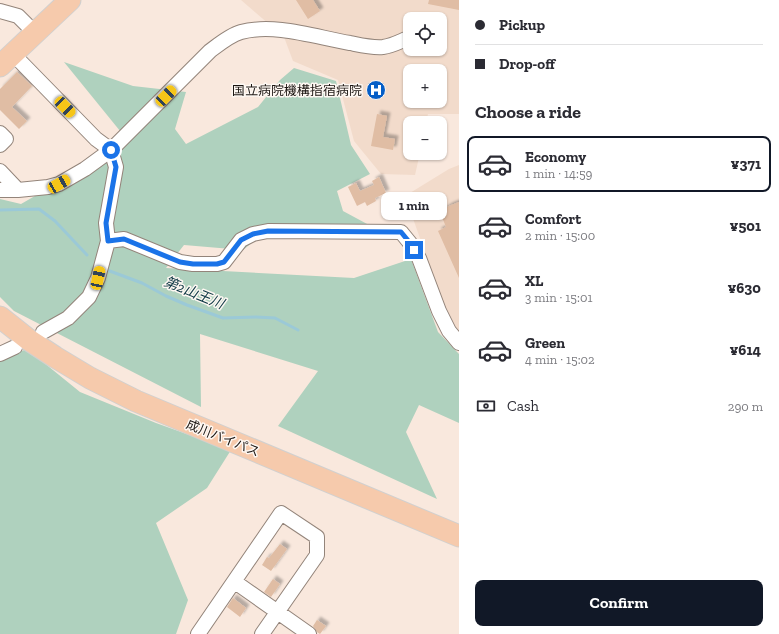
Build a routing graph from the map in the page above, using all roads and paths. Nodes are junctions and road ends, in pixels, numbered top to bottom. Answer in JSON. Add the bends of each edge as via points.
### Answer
{"nodes":[{"id":1,"x":70,"y":0,"type":"edge"},
{"id":2,"x":0,"y":11,"type":"edge"},
{"id":3,"x":35,"y":33,"type":"junction"},
{"id":4,"x":403,"y":40,"type":"edge"},
{"id":5,"x":6,"y":60,"type":"edge"},
{"id":6,"x":0,"y":133,"type":"edge"},
{"id":7,"x":0,"y":145,"type":"edge"},
{"id":8,"x":111,"y":150,"type":"junction"},
{"id":9,"x":0,"y":171,"type":"edge"},
{"id":10,"x":0,"y":190,"type":"edge"},
{"id":11,"x":18,"y":190,"type":"junction"},
{"id":12,"x":108,"y":241,"type":"junction"},
{"id":13,"x":0,"y":317,"type":"edge"},
{"id":14,"x":43,"y":332,"type":"dead end"},
{"id":15,"x":459,"y":342,"type":"edge"},
{"id":16,"x":15,"y":347,"type":"dead end"},
{"id":17,"x":0,"y":354,"type":"edge"},
{"id":18,"x":459,"y":536,"type":"edge"},
{"id":19,"x":235,"y":582,"type":"junction"},
{"id":20,"x":278,"y":612,"type":"junction"},
{"id":21,"x":198,"y":634,"type":"edge"},
{"id":22,"x":262,"y":634,"type":"edge"},
{"id":23,"x":309,"y":634,"type":"edge"}],
"edges":[{"from":1,"to":3,"type":"highway"},
{"from":2,"to":3,"type":"street","via":[[18,16]]},
{"from":3,"to":5,"type":"highway"},
{"from":4,"to":8,"type":"street","via":[[383,47],[293,32],[260,29],[239,32],[218,44]]},
{"from":5,"to":8,"type":"street","via":[[96,140]]},
{"from":6,"to":7,"type":"street","via":[[6,139]]},
{"from":8,"to":11,"type":"street","via":[[59,184]]},
{"from":8,"to":12,"type":"street","via":[[116,167],[106,223]]},
{"from":9,"to":11,"type":"street"},
{"from":10,"to":11,"type":"street"},
{"from":12,"to":14,"type":"street","via":[[98,278],[89,297],[68,318]]},
{"from":12,"to":15,"type":"street","via":[[124,239],[180,262],[217,264],[224,262],[241,240],[268,231],[401,232],[419,258],[439,311],[449,331]]},
{"from":13,"to":18,"type":"highway","name":"成川バイパス","via":[[55,357],[136,401]]},
{"from":16,"to":17,"type":"street"},
{"from":19,"to":20,"type":"street"},
{"from":19,"to":20,"type":"street","via":[[281,513],[317,537],[317,555]]},
{"from":19,"to":21,"type":"street"},
{"from":20,"to":22,"type":"street"},
{"from":20,"to":23,"type":"street"}]}
